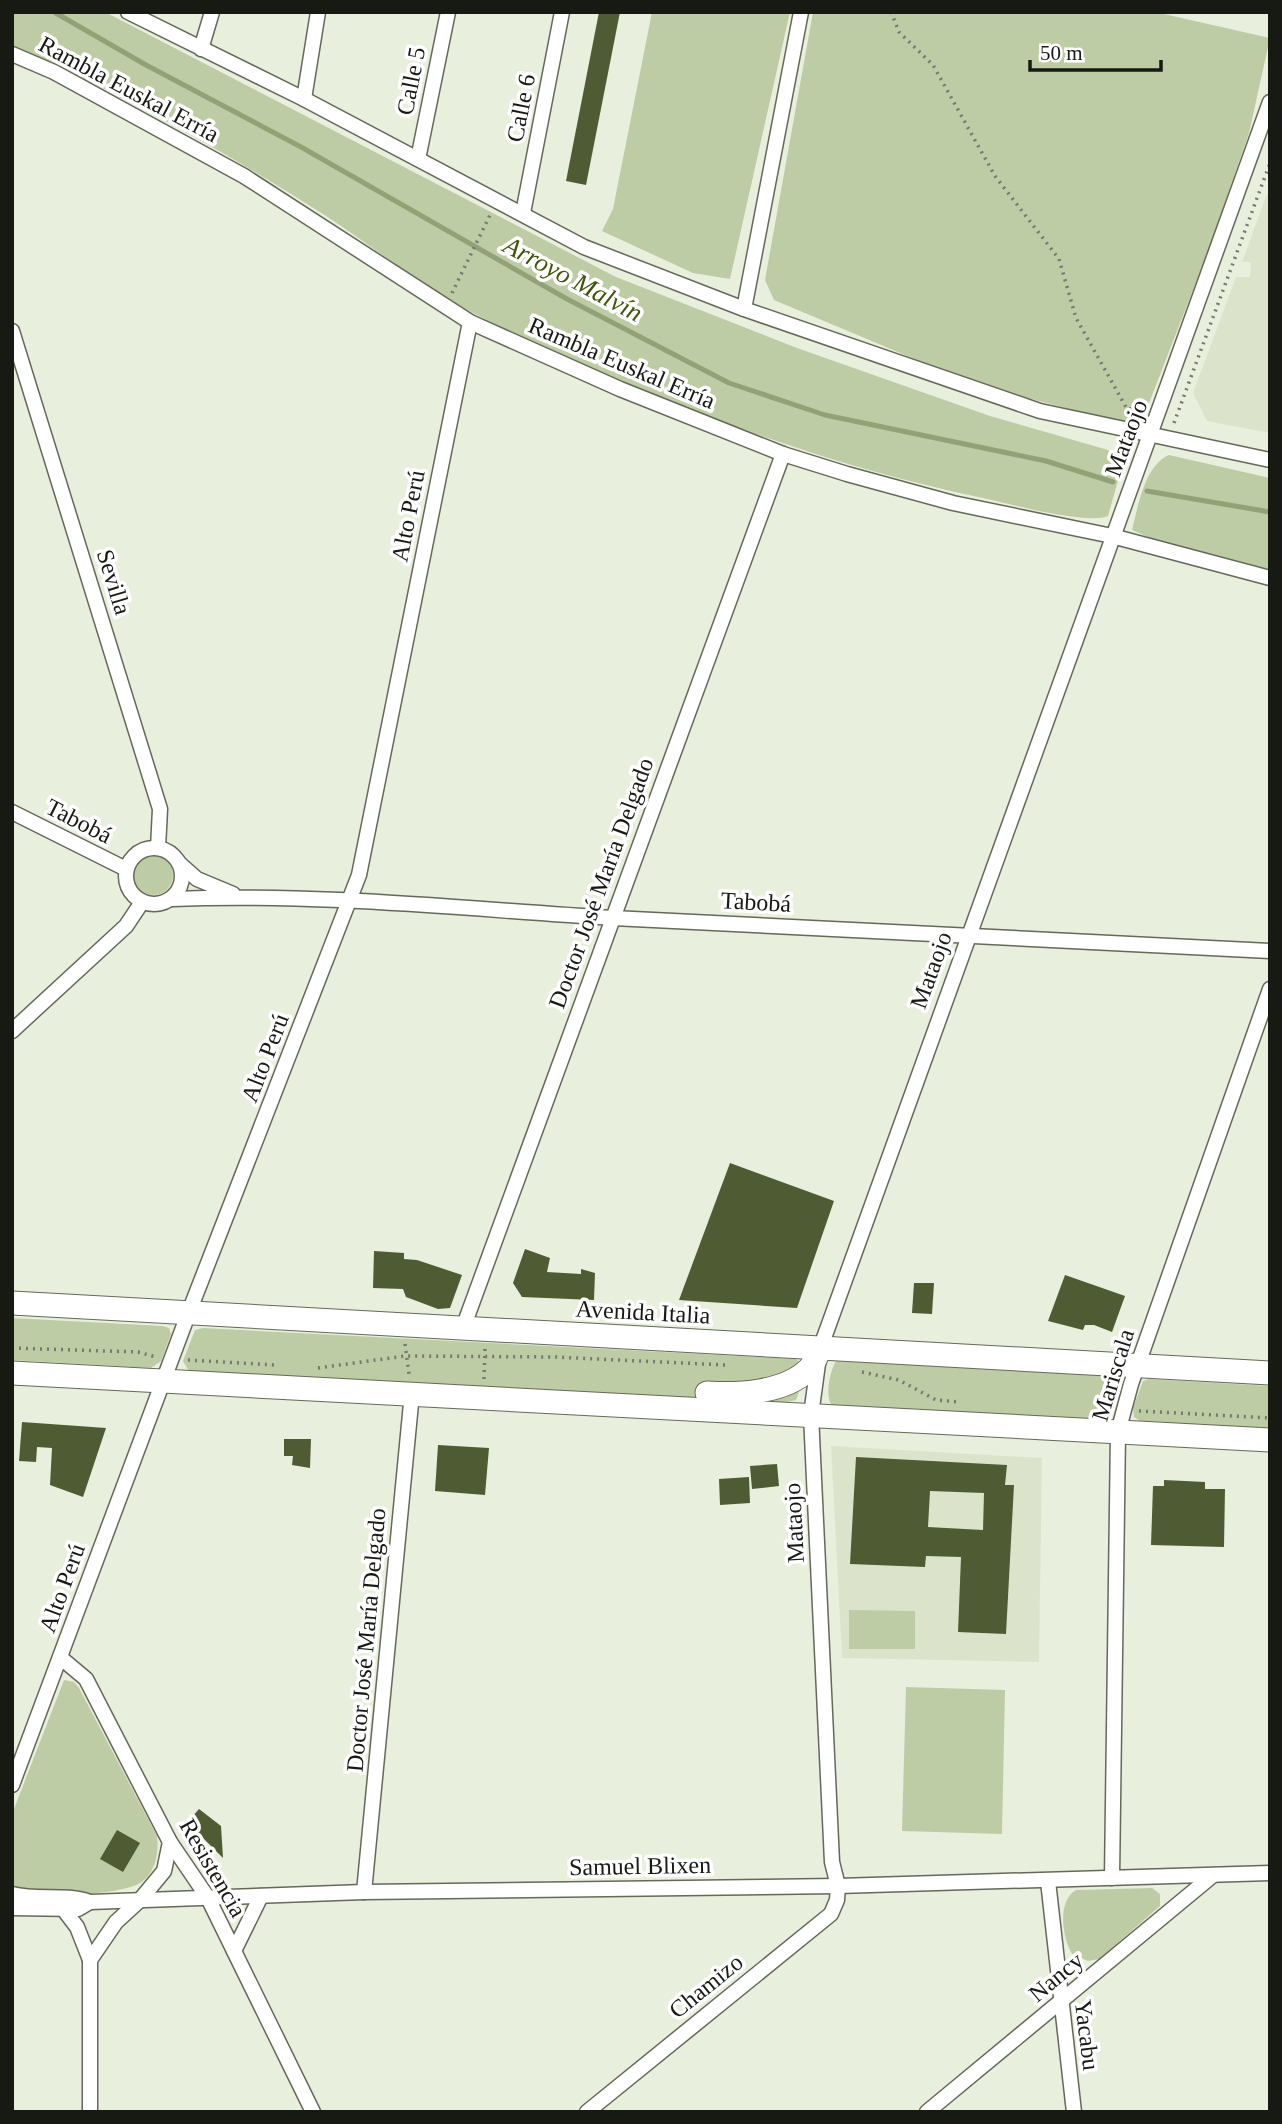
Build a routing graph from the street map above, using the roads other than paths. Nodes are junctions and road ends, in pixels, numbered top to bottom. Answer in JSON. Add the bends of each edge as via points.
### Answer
{"nodes":[{"id":1,"x":128,"y":12,"type":"edge"},
{"id":2,"x":212,"y":12,"type":"edge"},
{"id":3,"x":318,"y":12,"type":"edge"},
{"id":4,"x":448,"y":12,"type":"edge"},
{"id":5,"x":562,"y":12,"type":"edge"},
{"id":6,"x":801,"y":12,"type":"edge"},
{"id":7,"x":201,"y":49,"type":"junction"},
{"id":8,"x":12,"y":54,"type":"edge"},
{"id":9,"x":304,"y":99,"type":"junction"},
{"id":10,"x":1270,"y":102,"type":"edge"},
{"id":11,"x":418,"y":159,"type":"junction"},
{"id":12,"x":523,"y":213,"type":"junction"},
{"id":13,"x":744,"y":309,"type":"junction"},
{"id":14,"x":470,"y":322,"type":"junction"},
{"id":15,"x":12,"y":331,"type":"edge"},
{"id":16,"x":1152,"y":436,"type":"junction"},
{"id":17,"x":783,"y":454,"type":"junction"},
{"id":18,"x":1270,"y":460,"type":"edge"},
{"id":19,"x":1111,"y":536,"type":"junction"},
{"id":20,"x":1270,"y":578,"type":"edge"},
{"id":21,"x":12,"y":812,"type":"edge"},
{"id":22,"x":158,"y":848,"type":"junction"},
{"id":23,"x":180,"y":864,"type":"junction"},
{"id":24,"x":126,"y":869,"type":"junction"},
{"id":25,"x":241,"y":896,"type":"junction"},
{"id":26,"x":172,"y":899,"type":"junction"},
{"id":27,"x":351,"y":899,"type":"junction"},
{"id":28,"x":142,"y":902,"type":"junction"},
{"id":29,"x":612,"y":918,"type":"junction"},
{"id":30,"x":968,"y":935,"type":"junction"},
{"id":31,"x":1270,"y":951,"type":"edge"},
{"id":32,"x":1270,"y":989,"type":"edge"},
{"id":33,"x":12,"y":1031,"type":"edge"},
{"id":34,"x":12,"y":1303,"type":"edge"},
{"id":35,"x":190,"y":1312,"type":"junction"},
{"id":36,"x":463,"y":1328,"type":"junction"},
{"id":37,"x":820,"y":1349,"type":"junction"},
{"id":38,"x":1137,"y":1366,"type":"junction"},
{"id":39,"x":12,"y":1373,"type":"edge"},
{"id":40,"x":1270,"y":1373,"type":"edge"},
{"id":41,"x":164,"y":1381,"type":"junction"},
{"id":42,"x":412,"y":1393,"type":"junction"},
{"id":43,"x":601,"y":1403,"type":"junction"},
{"id":44,"x":811,"y":1415,"type":"junction"},
{"id":45,"x":1120,"y":1422,"type":"junction"},
{"id":46,"x":1270,"y":1440,"type":"edge"},
{"id":47,"x":61,"y":1658,"type":"junction"},
{"id":48,"x":12,"y":1785,"type":"edge"},
{"id":49,"x":170,"y":1842,"type":"junction"},
{"id":50,"x":1270,"y":1873,"type":"edge"},
{"id":51,"x":1212,"y":1876,"type":"junction"},
{"id":52,"x":1111,"y":1878,"type":"junction"},
{"id":53,"x":1048,"y":1881,"type":"junction"},
{"id":54,"x":838,"y":1886,"type":"junction"},
{"id":55,"x":364,"y":1892,"type":"junction"},
{"id":56,"x":12,"y":1894,"type":"edge"},
{"id":57,"x":261,"y":1896,"type":"junction"},
{"id":58,"x":208,"y":1898,"type":"junction"},
{"id":59,"x":140,"y":1900,"type":"junction"},
{"id":60,"x":90,"y":1902,"type":"junction"},
{"id":61,"x":12,"y":1908,"type":"edge"},
{"id":62,"x":64,"y":1910,"type":"junction"},
{"id":63,"x":234,"y":1951,"type":"junction"},
{"id":64,"x":90,"y":1960,"type":"junction"},
{"id":65,"x":1060,"y":2004,"type":"junction"},
{"id":66,"x":90,"y":2112,"type":"edge"},
{"id":67,"x":313,"y":2112,"type":"edge"},
{"id":68,"x":587,"y":2112,"type":"edge"},
{"id":69,"x":927,"y":2112,"type":"edge"},
{"id":70,"x":1074,"y":2112,"type":"edge"}],
"edges":[{"from":1,"to":7,"type":"street"},
{"from":2,"to":7,"type":"street"},
{"from":3,"to":9,"type":"street"},
{"from":4,"to":11,"type":"street","name":"Calle 5"},
{"from":5,"to":12,"type":"street","name":"Calle 6"},
{"from":6,"to":13,"type":"street"},
{"from":7,"to":9,"type":"street"},
{"from":8,"to":14,"type":"street","name":"Rambla Euskal Erría","via":[[54,72],[244,176]]},
{"from":9,"to":11,"type":"street"},
{"from":10,"to":16,"type":"street","name":"Mataojo"},
{"from":11,"to":12,"type":"street"},
{"from":12,"to":13,"type":"street","via":[[584,247]]},
{"from":13,"to":16,"type":"street","via":[[1040,411]]},
{"from":14,"to":17,"type":"street","name":"Rambla Euskal Erría"},
{"from":14,"to":27,"type":"street","name":"Alto Perú"},
{"from":15,"to":22,"type":"street","name":"Sevilla","via":[[160,809]]},
{"from":16,"to":18,"type":"street"},
{"from":16,"to":19,"type":"street","name":"Mataojo"},
{"from":17,"to":19,"type":"street","name":"Rambla Euskal Erría","via":[[953,503]]},
{"from":17,"to":29,"type":"street","name":"Doctor José María Delgado"},
{"from":19,"to":20,"type":"street","name":"Rambla Euskal Erría"},
{"from":19,"to":30,"type":"street","name":"Mataojo"},
{"from":21,"to":24,"type":"street","name":"Tabobá"},
{"from":22,"to":23,"type":"street","name":"Tabobá","via":[[175,856]]},
{"from":22,"to":24,"type":"street","name":"Tabobá","via":[[142,851]]},
{"from":23,"to":25,"type":"street","name":"Tabobá","via":[[197,879]]},
{"from":23,"to":26,"type":"street","via":[[182,883]]},
{"from":24,"to":28,"type":"street","name":"Tabobá","via":[[130,892]]},
{"from":25,"to":26,"type":"street","name":"Tabobá"},
{"from":25,"to":27,"type":"street","name":"Tabobá"},
{"from":26,"to":28,"type":"street","name":"Tabobá","via":[[158,905]]},
{"from":27,"to":29,"type":"street","name":"Tabobá"},
{"from":27,"to":35,"type":"street","name":"Alto Perú"},
{"from":28,"to":33,"type":"street","via":[[125,926]]},
{"from":29,"to":30,"type":"street","name":"Tabobá"},
{"from":29,"to":36,"type":"street","name":"Doctor José María Delgado"},
{"from":30,"to":31,"type":"street","name":"Tabobá"},
{"from":30,"to":37,"type":"street","name":"Mataojo"},
{"from":32,"to":38,"type":"street","name":"Mariscala"},
{"from":34,"to":35,"type":"main road","name":"Avenida Italia"},
{"from":35,"to":36,"type":"main road","name":"Avenida Italia"},
{"from":35,"to":41,"type":"street","name":"Alto Perú"},
{"from":36,"to":37,"type":"main road","name":"Avenida Italia"},
{"from":37,"to":38,"type":"main road","name":"Avenida Italia"},
{"from":37,"to":43,"type":"main road","via":[[810,1368],[764,1389],[737,1395],[645,1391]]},
{"from":37,"to":44,"type":"street","name":"Mataojo"},
{"from":38,"to":40,"type":"main road","name":"Avenida Italia"},
{"from":38,"to":45,"type":"street","name":"Mariscala"},
{"from":39,"to":41,"type":"main road"},
{"from":41,"to":42,"type":"main road"},
{"from":41,"to":47,"type":"street","name":"Alto Perú"},
{"from":42,"to":43,"type":"main road"},
{"from":42,"to":55,"type":"street","name":"Doctor José María Delgado"},
{"from":43,"to":44,"type":"main road"},
{"from":44,"to":45,"type":"main road"},
{"from":44,"to":54,"type":"street","name":"Mataojo","via":[[832,1862]]},
{"from":45,"to":46,"type":"main road"},
{"from":45,"to":52,"type":"street","name":"Mariscala"},
{"from":47,"to":48,"type":"street","name":"Alto Perú"},
{"from":47,"to":49,"type":"street","name":"Resistencia","via":[[86,1679]]},
{"from":49,"to":58,"type":"street","name":"Resistencia"},
{"from":49,"to":59,"type":"street","via":[[164,1871]]},
{"from":50,"to":51,"type":"street","name":"Samuel Blixen"},
{"from":51,"to":52,"type":"street","name":"Samuel Blixen"},
{"from":51,"to":65,"type":"street","name":"Nancy"},
{"from":52,"to":53,"type":"street","name":"Samuel Blixen"},
{"from":53,"to":54,"type":"street","name":"Samuel Blixen"},
{"from":53,"to":65,"type":"street","name":"Yacabu"},
{"from":54,"to":55,"type":"street","name":"Samuel Blixen"},
{"from":54,"to":68,"type":"street","name":"Chamizo","via":[[831,1914]]},
{"from":55,"to":57,"type":"street","name":"Samuel Blixen"},
{"from":56,"to":60,"type":"street","name":"Samuel Blixen"},
{"from":57,"to":58,"type":"street","name":"Samuel Blixen"},
{"from":57,"to":63,"type":"street"},
{"from":58,"to":59,"type":"street","name":"Samuel Blixen"},
{"from":58,"to":63,"type":"street","name":"Resistencia"},
{"from":59,"to":60,"type":"street","name":"Samuel Blixen"},
{"from":59,"to":64,"type":"street","via":[[116,1922]]},
{"from":60,"to":62,"type":"street"},
{"from":61,"to":62,"type":"street"},
{"from":62,"to":64,"type":"street","via":[[77,1927]]},
{"from":63,"to":67,"type":"street","name":"Resistencia"},
{"from":64,"to":66,"type":"street"},
{"from":65,"to":69,"type":"street","name":"Nancy"},
{"from":65,"to":70,"type":"street","name":"Yacabu"}]}
